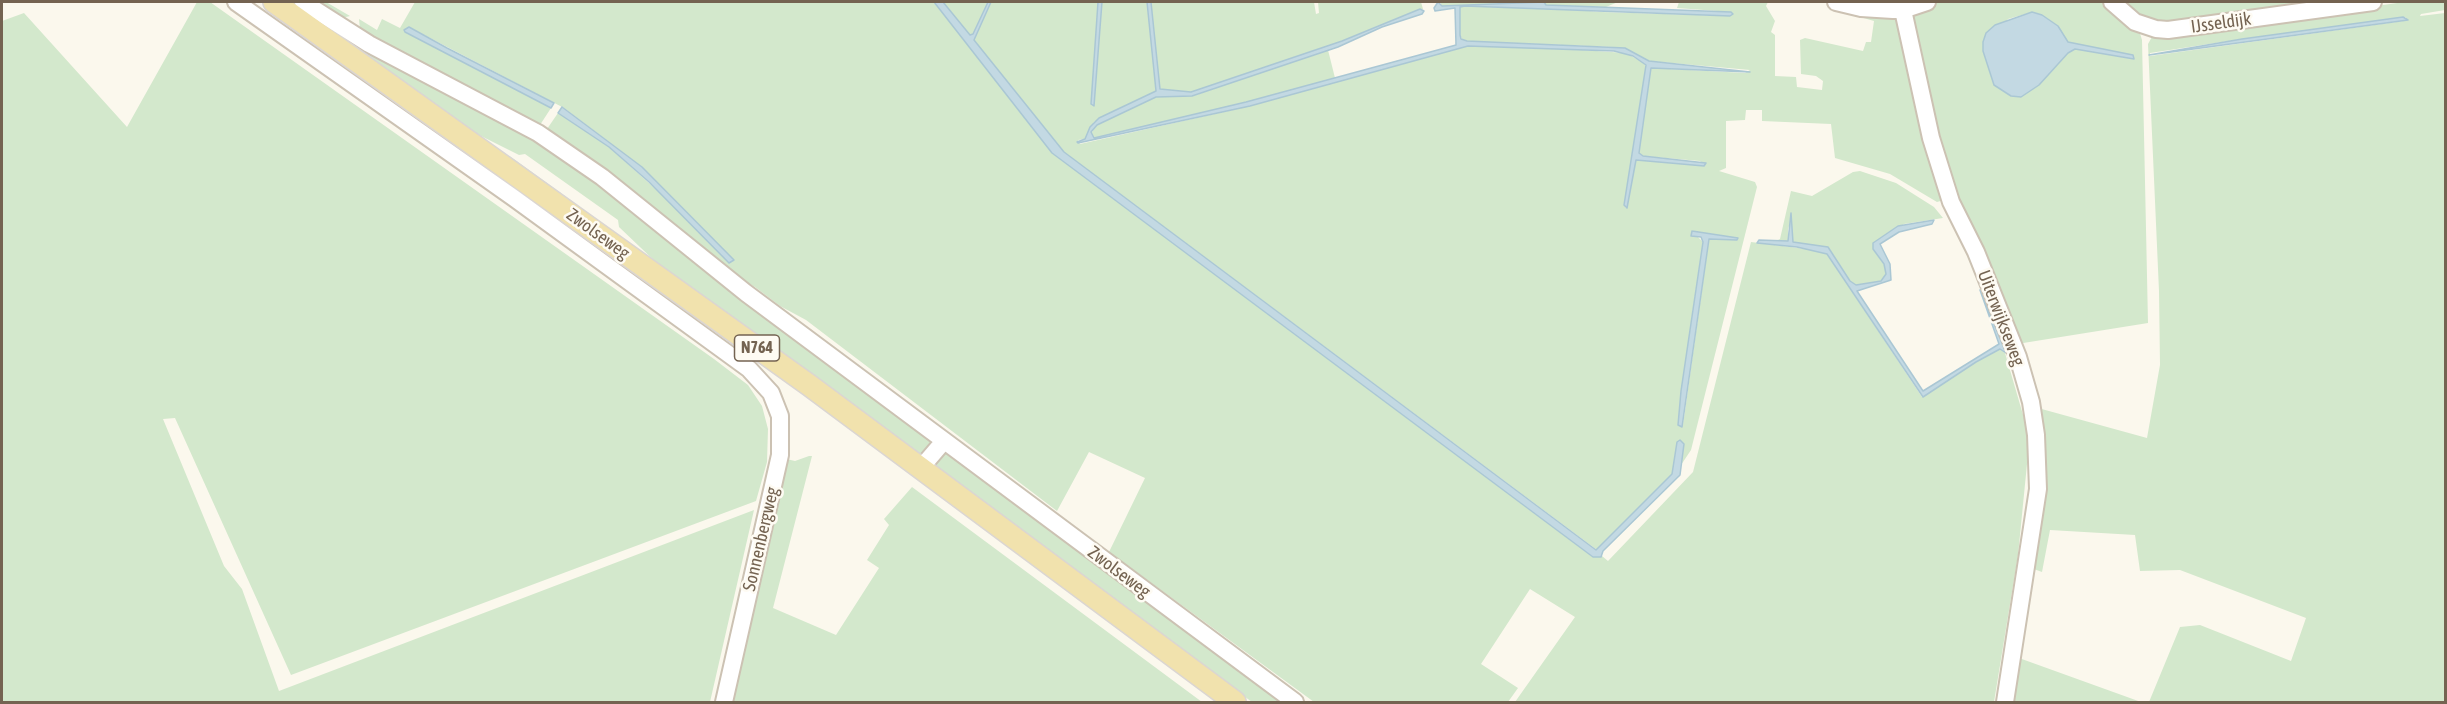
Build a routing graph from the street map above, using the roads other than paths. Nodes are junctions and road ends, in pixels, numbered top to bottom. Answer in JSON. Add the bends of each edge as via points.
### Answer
{"nodes":[{"id":1,"x":236,"y":2,"type":"edge"},
{"id":2,"x":273,"y":2,"type":"edge"},
{"id":3,"x":303,"y":2,"type":"edge"},
{"id":4,"x":1836,"y":2,"type":"edge"},
{"id":5,"x":1927,"y":2,"type":"edge"},
{"id":6,"x":2112,"y":2,"type":"edge"},
{"id":7,"x":2373,"y":2,"type":"edge"},
{"id":8,"x":1903,"y":10,"type":"junction"},
{"id":9,"x":760,"y":380,"type":"joint"},
{"id":10,"x":944,"y":441,"type":"junction"},
{"id":11,"x":920,"y":469,"type":"junction"},
{"id":12,"x":724,"y":702,"type":"edge"},
{"id":13,"x":1235,"y":702,"type":"edge"},
{"id":14,"x":1295,"y":702,"type":"edge"},
{"id":15,"x":2005,"y":702,"type":"edge"}],
"edges":[{"from":1,"to":9,"type":"street","name":"Zwolseweg","via":[[524,204]]},
{"from":2,"to":11,"type":"main road","name":"Zwolseweg","number":"N764","via":[[810,385]]},
{"from":3,"to":10,"type":"street","name":"Zwolseweg","via":[[369,44],[538,133],[602,177],[746,293]]},
{"from":4,"to":8,"type":"street"},
{"from":5,"to":8,"type":"street"},
{"from":6,"to":7,"type":"street","name":"IJsseldijk","via":[[2135,22],[2168,30]]},
{"from":8,"to":15,"type":"street","name":"Uiterwijkseweg","via":[[1929,127],[1951,202],[1976,252],[2018,357],[2036,435],[2038,489]]},
{"from":9,"to":12,"type":"street","name":"Sonnenbergweg","via":[[771,393],[780,416],[780,455]]},
{"from":10,"to":11,"type":"street"},
{"from":10,"to":14,"type":"street","name":"Zwolseweg"},
{"from":11,"to":13,"type":"main road","name":"Zwolseweg","number":"N764"}]}
